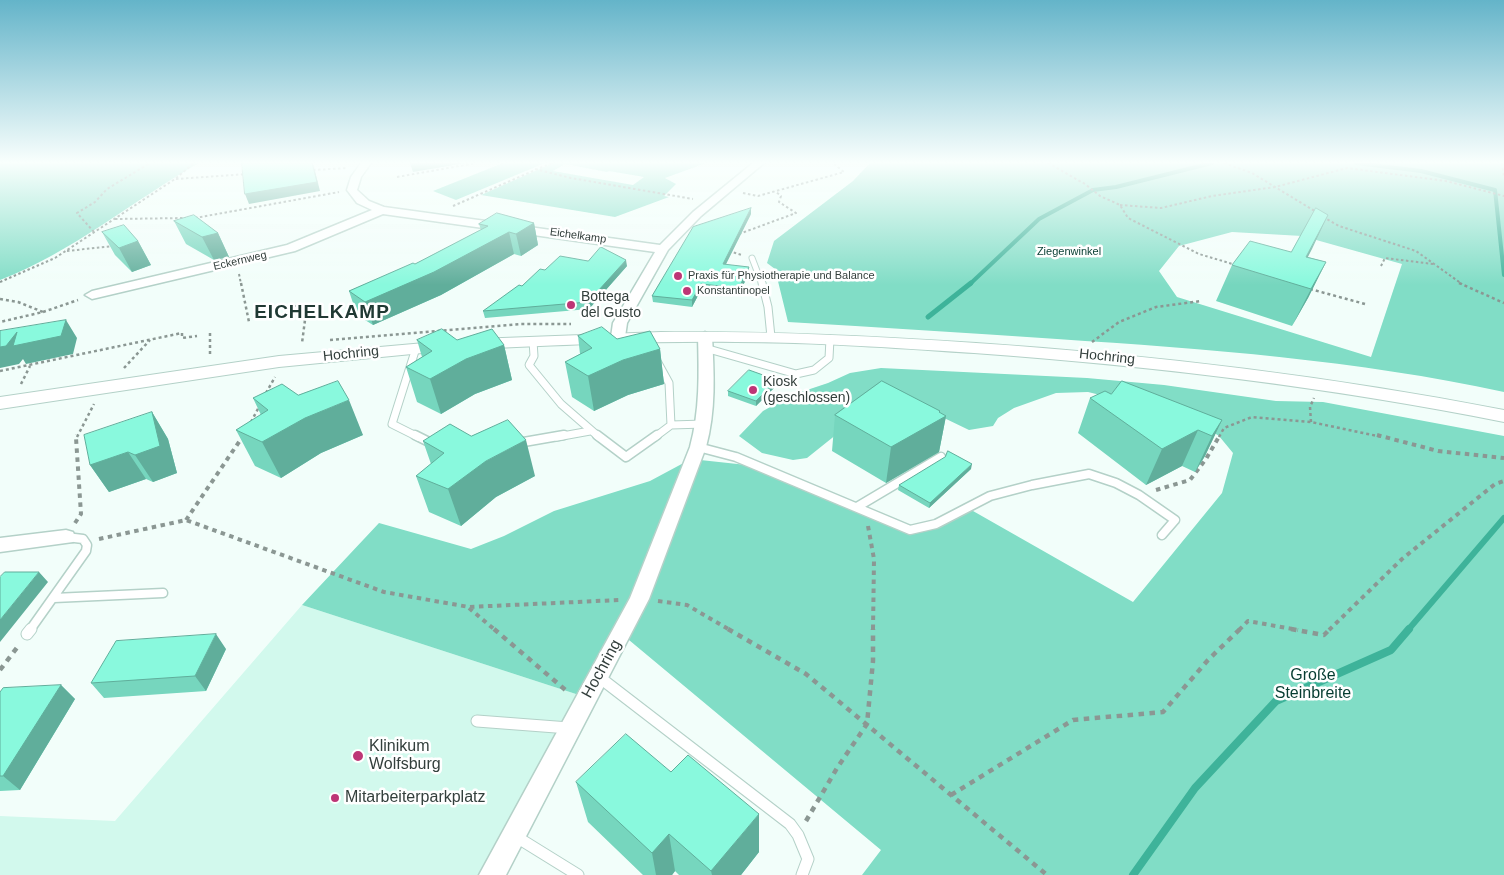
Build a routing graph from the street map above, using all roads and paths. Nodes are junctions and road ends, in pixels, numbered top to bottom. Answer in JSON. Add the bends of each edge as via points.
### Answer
{"nodes":[{"id":1,"x":93,"y":204,"type":"edge"},
{"id":2,"x":138,"y":204,"type":"edge"},
{"id":3,"x":278,"y":204,"type":"edge"},
{"id":4,"x":366,"y":204,"type":"edge"},
{"id":5,"x":456,"y":204,"type":"edge"},
{"id":6,"x":709,"y":204,"type":"edge"},
{"id":7,"x":782,"y":204,"type":"edge"},
{"id":8,"x":1179,"y":204,"type":"edge"},
{"id":9,"x":1303,"y":204,"type":"edge"},
{"id":10,"x":1120,"y":205,"type":"joint"},
{"id":11,"x":382,"y":210,"type":"junction"},
{"id":12,"x":429,"y":216,"type":"junction"},
{"id":13,"x":191,"y":218,"type":"junction"},
{"id":14,"x":115,"y":219,"type":"junction"},
{"id":15,"x":187,"y":222,"type":"edge"},
{"id":16,"x":94,"y":233,"type":"junction"},
{"id":17,"x":734,"y":236,"type":"edge"},
{"id":18,"x":115,"y":245,"type":"edge"},
{"id":19,"x":663,"y":249,"type":"junction"},
{"id":20,"x":728,"y":250,"type":"edge"},
{"id":21,"x":66,"y":251,"type":"junction"},
{"id":22,"x":752,"y":258,"type":"joint"},
{"id":23,"x":237,"y":261,"type":"junction"},
{"id":24,"x":1435,"y":264,"type":"junction"},
{"id":25,"x":1381,"y":266,"type":"dead end"},
{"id":26,"x":1245,"y":267,"type":"edge"},
{"id":27,"x":0,"y":282,"type":"edge"},
{"id":28,"x":1308,"y":288,"type":"edge"},
{"id":29,"x":92,"y":295,"type":"joint"},
{"id":30,"x":0,"y":299,"type":"edge"},
{"id":31,"x":1201,"y":301,"type":"dead end"},
{"id":32,"x":1504,"y":303,"type":"edge"},
{"id":33,"x":1365,"y":304,"type":"dead end"},
{"id":34,"x":296,"y":305,"type":"dead end"},
{"id":35,"x":43,"y":312,"type":"junction"},
{"id":36,"x":0,"y":322,"type":"edge"},
{"id":37,"x":249,"y":322,"type":"dead end"},
{"id":38,"x":210,"y":333,"type":"dead end"},
{"id":39,"x":197,"y":336,"type":"dead end"},
{"id":40,"x":618,"y":337,"type":"junction"},
{"id":41,"x":771,"y":337,"type":"junction"},
{"id":42,"x":830,"y":339,"type":"junction"},
{"id":43,"x":150,"y":340,"type":"junction"},
{"id":44,"x":533,"y":341,"type":"junction"},
{"id":45,"x":705,"y":342,"type":"junction"},
{"id":46,"x":302,"y":343,"type":"dead end"},
{"id":47,"x":1087,"y":346,"type":"dead end"},
{"id":48,"x":416,"y":348,"type":"junction"},
{"id":49,"x":210,"y":354,"type":"dead end"},
{"id":50,"x":655,"y":357,"type":"edge"},
{"id":51,"x":30,"y":366,"type":"junction"},
{"id":52,"x":124,"y":368,"type":"dead end"},
{"id":53,"x":0,"y":371,"type":"edge"},
{"id":54,"x":276,"y":376,"type":"dead end"},
{"id":55,"x":1318,"y":382,"type":"junction"},
{"id":56,"x":20,"y":384,"type":"dead end"},
{"id":57,"x":0,"y":403,"type":"edge"},
{"id":58,"x":95,"y":403,"type":"dead end"},
{"id":59,"x":1495,"y":414,"type":"edge"},
{"id":60,"x":1312,"y":422,"type":"junction"},
{"id":61,"x":704,"y":424,"type":"junction"},
{"id":62,"x":671,"y":425,"type":"junction"},
{"id":63,"x":590,"y":431,"type":"junction"},
{"id":64,"x":506,"y":445,"type":"edge"},
{"id":65,"x":698,"y":447,"type":"junction"},
{"id":66,"x":443,"y":450,"type":"edge"},
{"id":67,"x":941,"y":457,"type":"edge"},
{"id":68,"x":1504,"y":458,"type":"edge"},
{"id":69,"x":1504,"y":481,"type":"edge"},
{"id":70,"x":1139,"y":495,"type":"junction"},
{"id":71,"x":861,"y":508,"type":"junction"},
{"id":72,"x":186,"y":520,"type":"junction"},
{"id":73,"x":1162,"y":535,"type":"dead end"},
{"id":74,"x":66,"y":537,"type":"junction"},
{"id":75,"x":86,"y":542,"type":"junction"},
{"id":76,"x":0,"y":545,"type":"edge"},
{"id":77,"x":163,"y":593,"type":"dead end"},
{"id":78,"x":54,"y":598,"type":"junction"},
{"id":79,"x":639,"y":598,"type":"junction"},
{"id":80,"x":468,"y":607,"type":"junction"},
{"id":81,"x":27,"y":634,"type":"joint"},
{"id":82,"x":0,"y":670,"type":"edge"},
{"id":83,"x":598,"y":676,"type":"junction"},
{"id":84,"x":582,"y":704,"type":"junction"},
{"id":85,"x":477,"y":721,"type":"dead end"},
{"id":86,"x":867,"y":724,"type":"junction"},
{"id":87,"x":569,"y":728,"type":"junction"},
{"id":88,"x":951,"y":795,"type":"junction"},
{"id":89,"x":513,"y":835,"type":"junction"},
{"id":90,"x":798,"y":835,"type":"junction"},
{"id":91,"x":492,"y":875,"type":"edge"},
{"id":92,"x":578,"y":875,"type":"edge"},
{"id":93,"x":802,"y":875,"type":"edge"},
{"id":94,"x":1047,"y":875,"type":"edge"}],
"edges":[{"from":1,"to":16,"type":"path","via":[[77,213]]},
{"from":2,"to":14,"type":"path"},
{"from":3,"to":13,"type":"path"},
{"from":4,"to":11,"type":"street","name":"Eichelkamp"},
{"from":5,"to":12,"type":"path"},
{"from":6,"to":19,"type":"street"},
{"from":7,"to":17,"type":"path","via":[[796,213]]},
{"from":8,"to":10,"type":"path","via":[[1161,208]]},
{"from":9,"to":24,"type":"path","via":[[1339,226],[1416,251]]},
{"from":10,"to":26,"type":"path","via":[[1128,218],[1199,254]]},
{"from":11,"to":12,"type":"street","name":"Eichelkamp"},
{"from":11,"to":23,"type":"street","name":"Eckernweg","via":[[314,240]]},
{"from":12,"to":19,"type":"street","name":"Eichelkamp"},
{"from":13,"to":14,"type":"path"},
{"from":13,"to":15,"type":"path"},
{"from":14,"to":16,"type":"path"},
{"from":16,"to":21,"type":"path"},
{"from":18,"to":21,"type":"path"},
{"from":19,"to":40,"type":"street","via":[[620,323]]},
{"from":20,"to":22,"type":"path"},
{"from":21,"to":27,"type":"path"},
{"from":22,"to":41,"type":"lane","via":[[759,272]]},
{"from":23,"to":29,"type":"street","name":"Eckernweg"},
{"from":23,"to":37,"type":"path"},
{"from":24,"to":25,"type":"path","via":[[1385,258]]},
{"from":24,"to":32,"type":"path","via":[[1460,283]]},
{"from":28,"to":33,"type":"path"},
{"from":29,"to":35,"type":"path"},
{"from":30,"to":35,"type":"path"},
{"from":31,"to":47,"type":"path","via":[[1156,307],[1119,322]]},
{"from":34,"to":46,"type":"path","via":[[305,320]]},
{"from":35,"to":36,"type":"path"},
{"from":38,"to":49,"type":"path"},
{"from":39,"to":43,"type":"path","via":[[182,338],[182,333]]},
{"from":40,"to":44,"type":"street","name":"Hochring"},
{"from":40,"to":45,"type":"street","name":"Hochring"},
{"from":41,"to":42,"type":"street","name":"Hochring"},
{"from":41,"to":45,"type":"street","name":"Hochring"},
{"from":42,"to":45,"type":"lane","via":[[829,358],[809,373],[796,374],[765,366]]},
{"from":42,"to":55,"type":"street","name":"Hochring","via":[[1085,354]]},
{"from":43,"to":51,"type":"path"},
{"from":43,"to":52,"type":"path"},
{"from":44,"to":48,"type":"street","name":"Hochring"},
{"from":44,"to":63,"type":"lane","via":[[534,356],[529,365],[545,389]]},
{"from":45,"to":61,"type":"street","name":"Hochring"},
{"from":48,"to":57,"type":"street","name":"Hochring","via":[[280,362]]},
{"from":48,"to":66,"type":"lane","via":[[392,424]]},
{"from":50,"to":62,"type":"lane","via":[[669,383]]},
{"from":51,"to":53,"type":"path"},
{"from":51,"to":56,"type":"path"},
{"from":54,"to":72,"type":"path","via":[[238,446]]},
{"from":55,"to":59,"type":"street","name":"Hochring"},
{"from":55,"to":60,"type":"path","via":[[1310,407]]},
{"from":58,"to":74,"type":"path","via":[[76,438],[81,514]]},
{"from":60,"to":68,"type":"path","via":[[1438,451]]},
{"from":60,"to":70,"type":"path","via":[[1252,417],[1224,428],[1190,480]]},
{"from":61,"to":62,"type":"lane"},
{"from":61,"to":65,"type":"street","name":"Hochring"},
{"from":62,"to":63,"type":"lane","via":[[626,457]]},
{"from":63,"to":64,"type":"lane"},
{"from":65,"to":71,"type":"lane","via":[[736,457]]},
{"from":65,"to":79,"type":"street","name":"Hochring"},
{"from":67,"to":71,"type":"lane"},
{"from":69,"to":88,"type":"path","via":[[1495,484],[1402,559],[1324,635],[1248,621],[1208,660],[1163,712],[1073,720]]},
{"from":70,"to":71,"type":"lane","via":[[1116,482],[1089,474],[990,496],[936,524],[910,530]]},
{"from":70,"to":73,"type":"lane","via":[[1175,520]]},
{"from":71,"to":86,"type":"path","via":[[874,559],[873,660]]},
{"from":72,"to":75,"type":"path"},
{"from":72,"to":80,"type":"path","via":[[384,592]]},
{"from":74,"to":75,"type":"lane","via":[[77,537]]},
{"from":74,"to":76,"type":"street"},
{"from":75,"to":78,"type":"lane","via":[[86,551]]},
{"from":77,"to":78,"type":"lane"},
{"from":78,"to":81,"type":"lane"},
{"from":79,"to":80,"type":"path"},
{"from":79,"to":83,"type":"street","name":"Hochring"},
{"from":79,"to":86,"type":"path","via":[[687,605],[806,674]]},
{"from":80,"to":84,"type":"path"},
{"from":81,"to":82,"type":"path"},
{"from":83,"to":84,"type":"street","name":"Hochring"},
{"from":83,"to":90,"type":"lane","via":[[790,824]]},
{"from":84,"to":87,"type":"street","name":"Hochring"},
{"from":85,"to":87,"type":"lane"},
{"from":86,"to":88,"type":"path"},
{"from":86,"to":90,"type":"path"},
{"from":87,"to":89,"type":"street","name":"Hochring"},
{"from":88,"to":94,"type":"path"},
{"from":89,"to":91,"type":"street","name":"Hochring"},
{"from":89,"to":92,"type":"lane"},
{"from":90,"to":93,"type":"lane","via":[[808,859]]}]}
